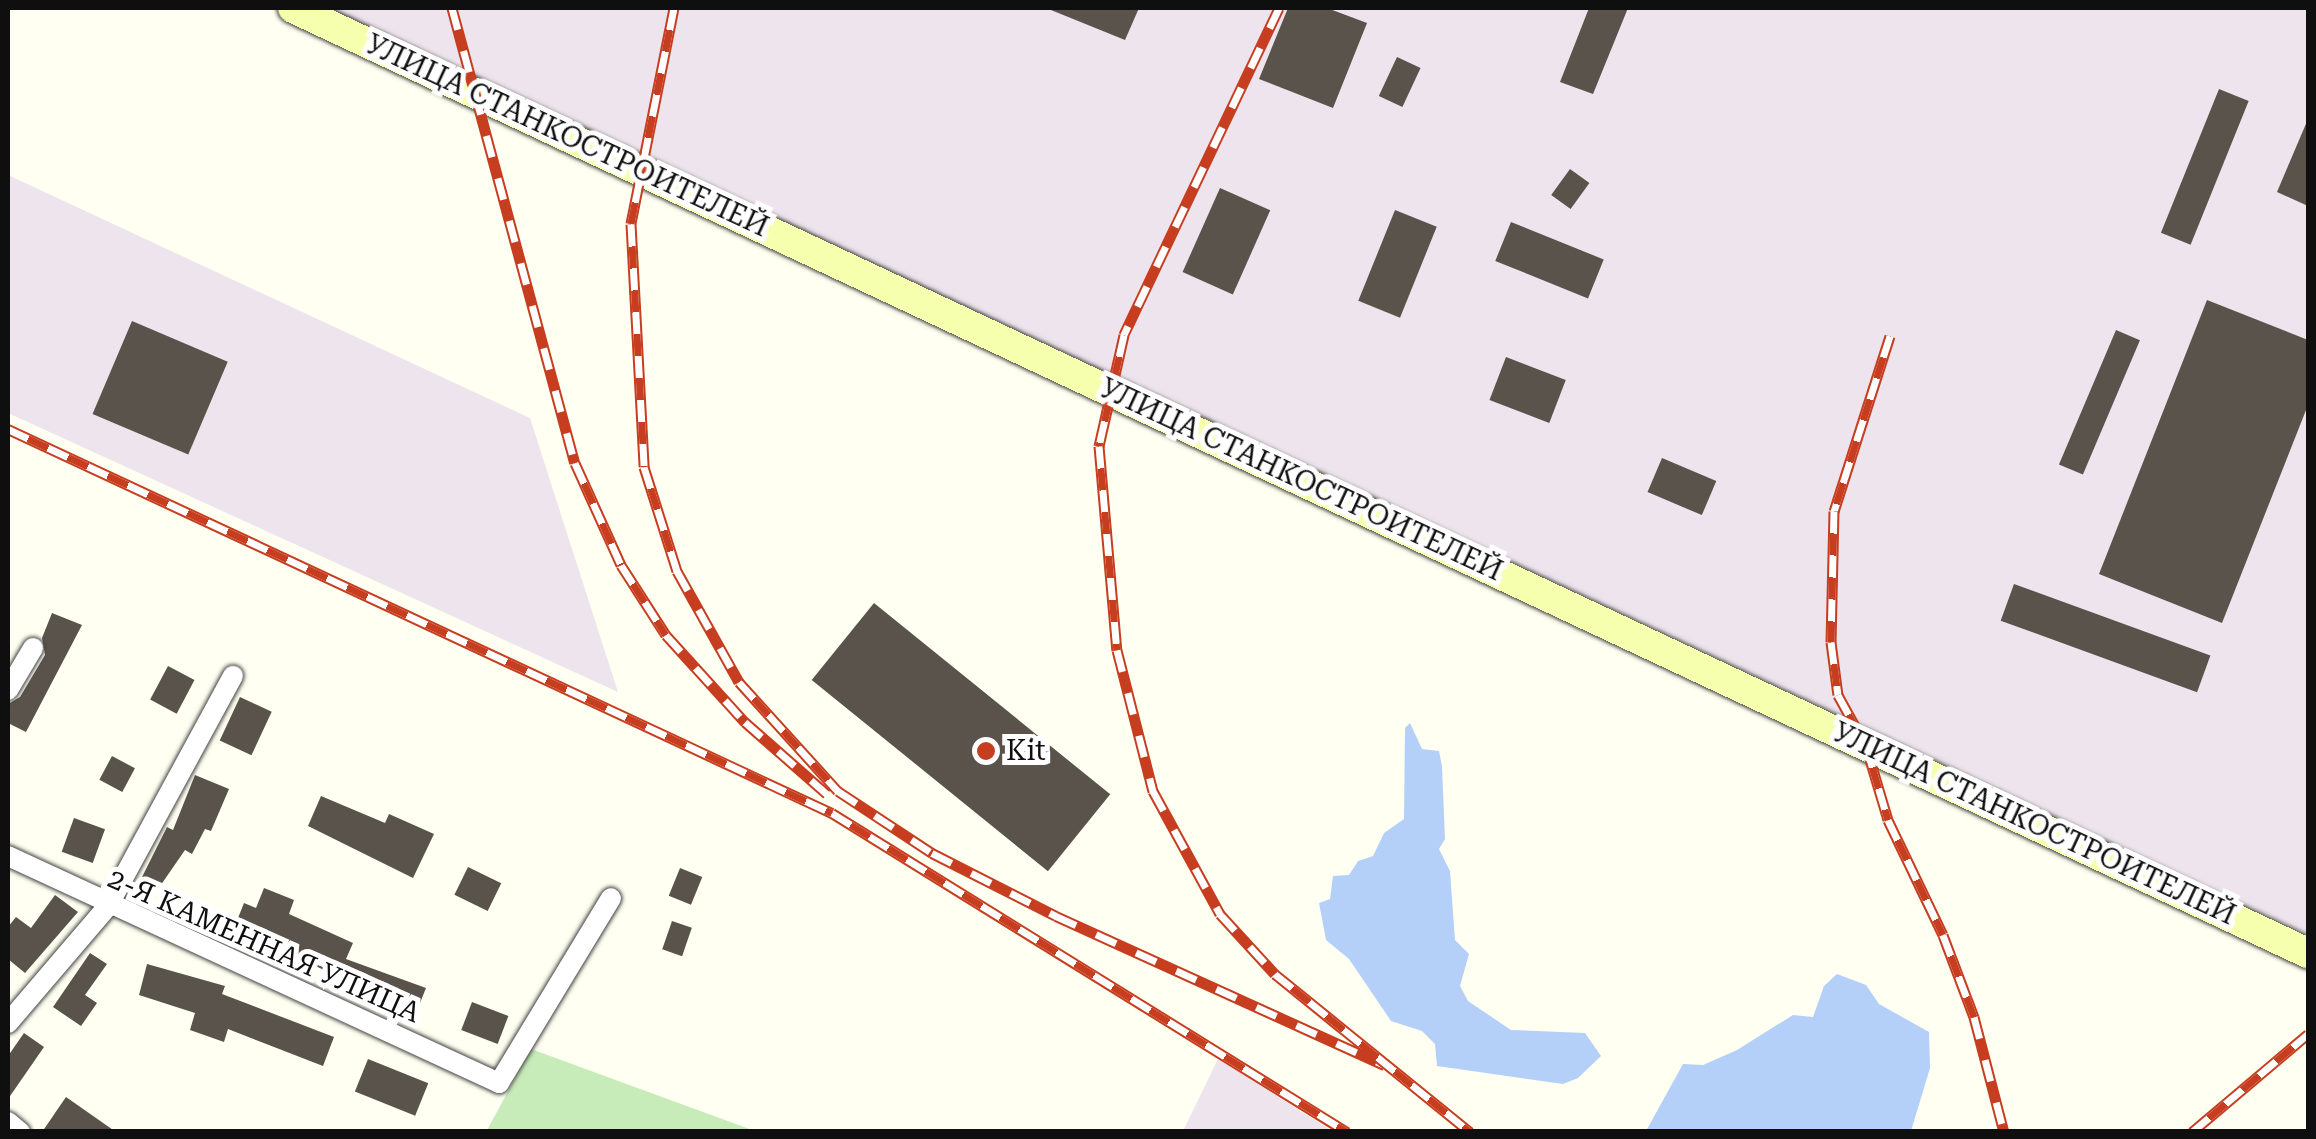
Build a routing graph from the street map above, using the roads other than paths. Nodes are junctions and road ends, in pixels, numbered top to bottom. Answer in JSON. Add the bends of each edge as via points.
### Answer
{"nodes":[{"id":1,"x":293,"y":8,"type":"edge"},
{"id":2,"x":33,"y":648,"type":"dead end"},
{"id":3,"x":233,"y":676,"type":"dead end"},
{"id":4,"x":8,"y":690,"type":"edge"},
{"id":5,"x":8,"y":856,"type":"edge"},
{"id":6,"x":612,"y":898,"type":"dead end"},
{"id":7,"x":108,"y":906,"type":"junction"},
{"id":8,"x":2308,"y":953,"type":"edge"},
{"id":9,"x":8,"y":1023,"type":"edge"},
{"id":10,"x":8,"y":1122,"type":"edge"},
{"id":11,"x":20,"y":1132,"type":"edge"}],
"edges":[{"from":1,"to":8,"type":"main road","name":"УЛИЦА СТАНКОСТРОИТЕЛЕЙ"},
{"from":2,"to":4,"type":"street"},
{"from":3,"to":7,"type":"street"},
{"from":5,"to":7,"type":"street","name":"2-Я КАМЕННАЯ УЛИЦА"},
{"from":6,"to":7,"type":"street","name":"2-Я КАМЕННАЯ УЛИЦА","via":[[499,1083]]},
{"from":7,"to":9,"type":"street"},
{"from":10,"to":11,"type":"street"}]}
